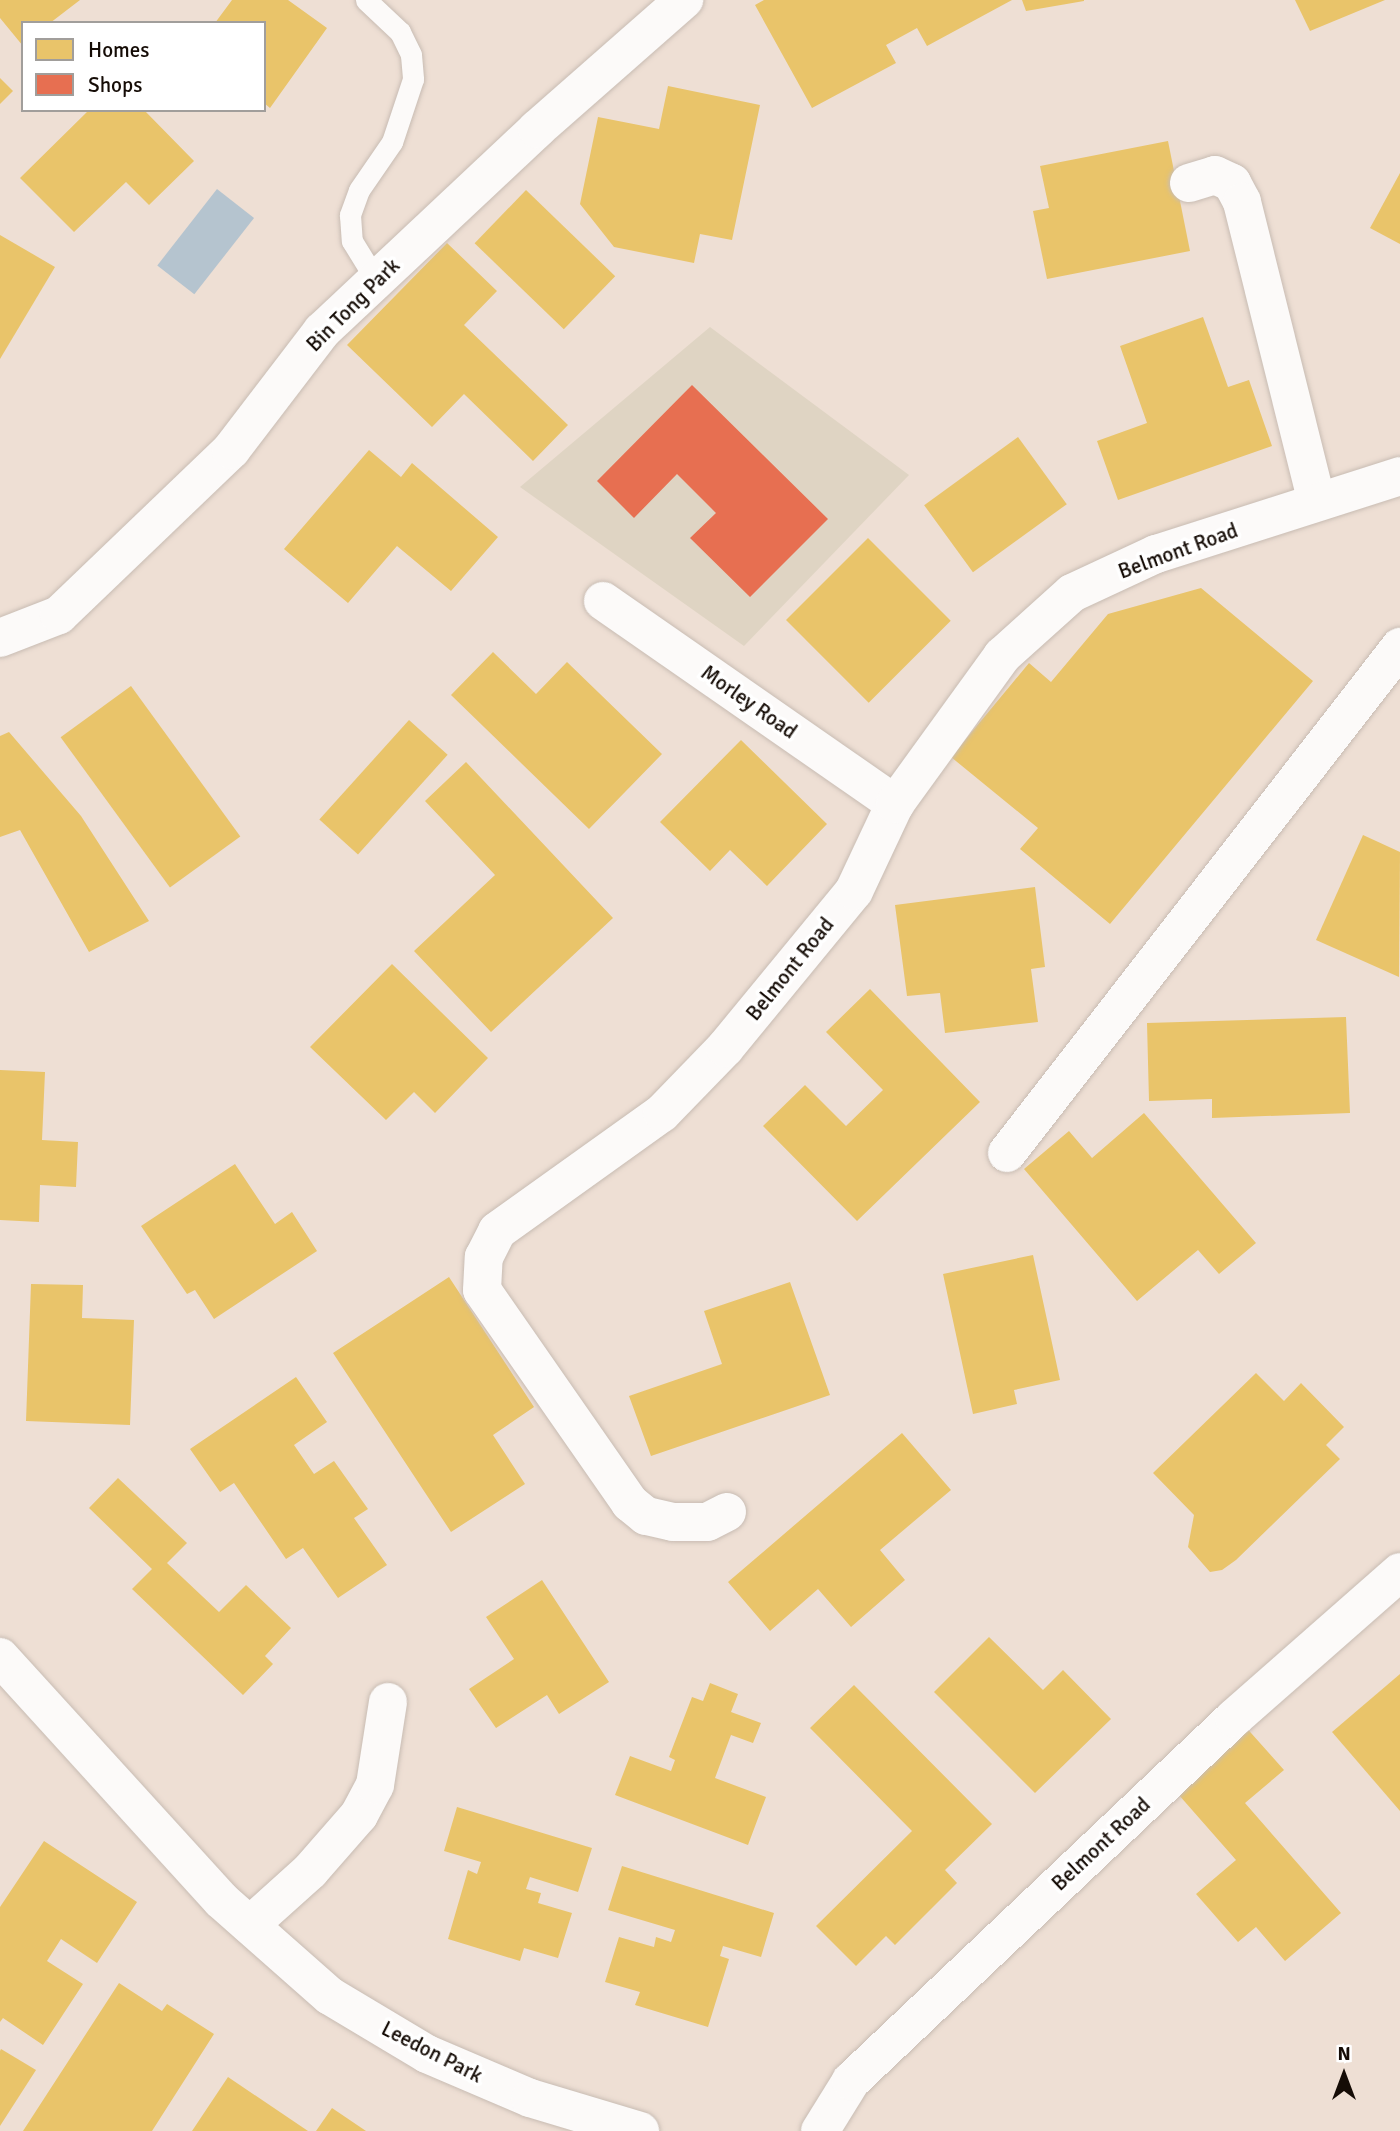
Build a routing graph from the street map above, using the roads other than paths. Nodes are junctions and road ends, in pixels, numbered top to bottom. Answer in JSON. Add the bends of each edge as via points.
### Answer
{"nodes":[{"id":1,"x":366,"y":0,"type":"edge"},
{"id":2,"x":684,"y":0,"type":"edge"},
{"id":3,"x":1189,"y":183,"type":"dead end"},
{"id":4,"x":376,"y":280,"type":"junction"},
{"id":5,"x":1400,"y":476,"type":"edge"},
{"id":6,"x":1317,"y":502,"type":"junction"},
{"id":7,"x":603,"y":601,"type":"dead end"},
{"id":8,"x":0,"y":638,"type":"edge"},
{"id":9,"x":1400,"y":647,"type":"edge"},
{"id":10,"x":895,"y":804,"type":"junction"},
{"id":11,"x":1007,"y":1153,"type":"dead end"},
{"id":12,"x":727,"y":1512,"type":"dead end"},
{"id":13,"x":1400,"y":1572,"type":"edge"},
{"id":14,"x":0,"y":1657,"type":"edge"},
{"id":15,"x":388,"y":1702,"type":"dead end"},
{"id":16,"x":250,"y":1925,"type":"junction"},
{"id":17,"x":640,"y":2131,"type":"edge"},
{"id":18,"x":820,"y":2131,"type":"edge"}],
"edges":[{"from":1,"to":4,"type":"lane","via":[[400,32],[411,55],[413,79],[392,142],[359,190],[350,215],[352,241]]},
{"from":2,"to":4,"type":"street","name":"Bin Tong Park"},
{"from":3,"to":6,"type":"street","via":[[1215,175],[1232,183],[1242,202]]},
{"from":4,"to":8,"type":"street","name":"Bin Tong Park","via":[[322,331],[232,450],[69,606],[59,615]]},
{"from":5,"to":6,"type":"street","name":"Belmont Road"},
{"from":6,"to":10,"type":"street","name":"Belmont Road","via":[[1156,554],[1072,593],[1002,656]]},
{"from":7,"to":10,"type":"street","name":"Morley Road"},
{"from":9,"to":11,"type":"street"},
{"from":10,"to":12,"type":"street","name":"Belmont Road","via":[[854,891],[725,1048],[663,1112],[497,1231],[484,1256],[482,1290],[630,1503],[646,1516],[673,1522],[707,1522]]},
{"from":13,"to":18,"type":"street","name":"Belmont Road","via":[[1234,1718],[851,2081]]},
{"from":14,"to":16,"type":"street","name":"Leedon Park","via":[[170,1846]]},
{"from":15,"to":16,"type":"street","via":[[375,1784],[359,1815],[310,1871]]},
{"from":16,"to":17,"type":"street","name":"Leedon Park","via":[[330,1996],[427,2054],[530,2098]]}]}
